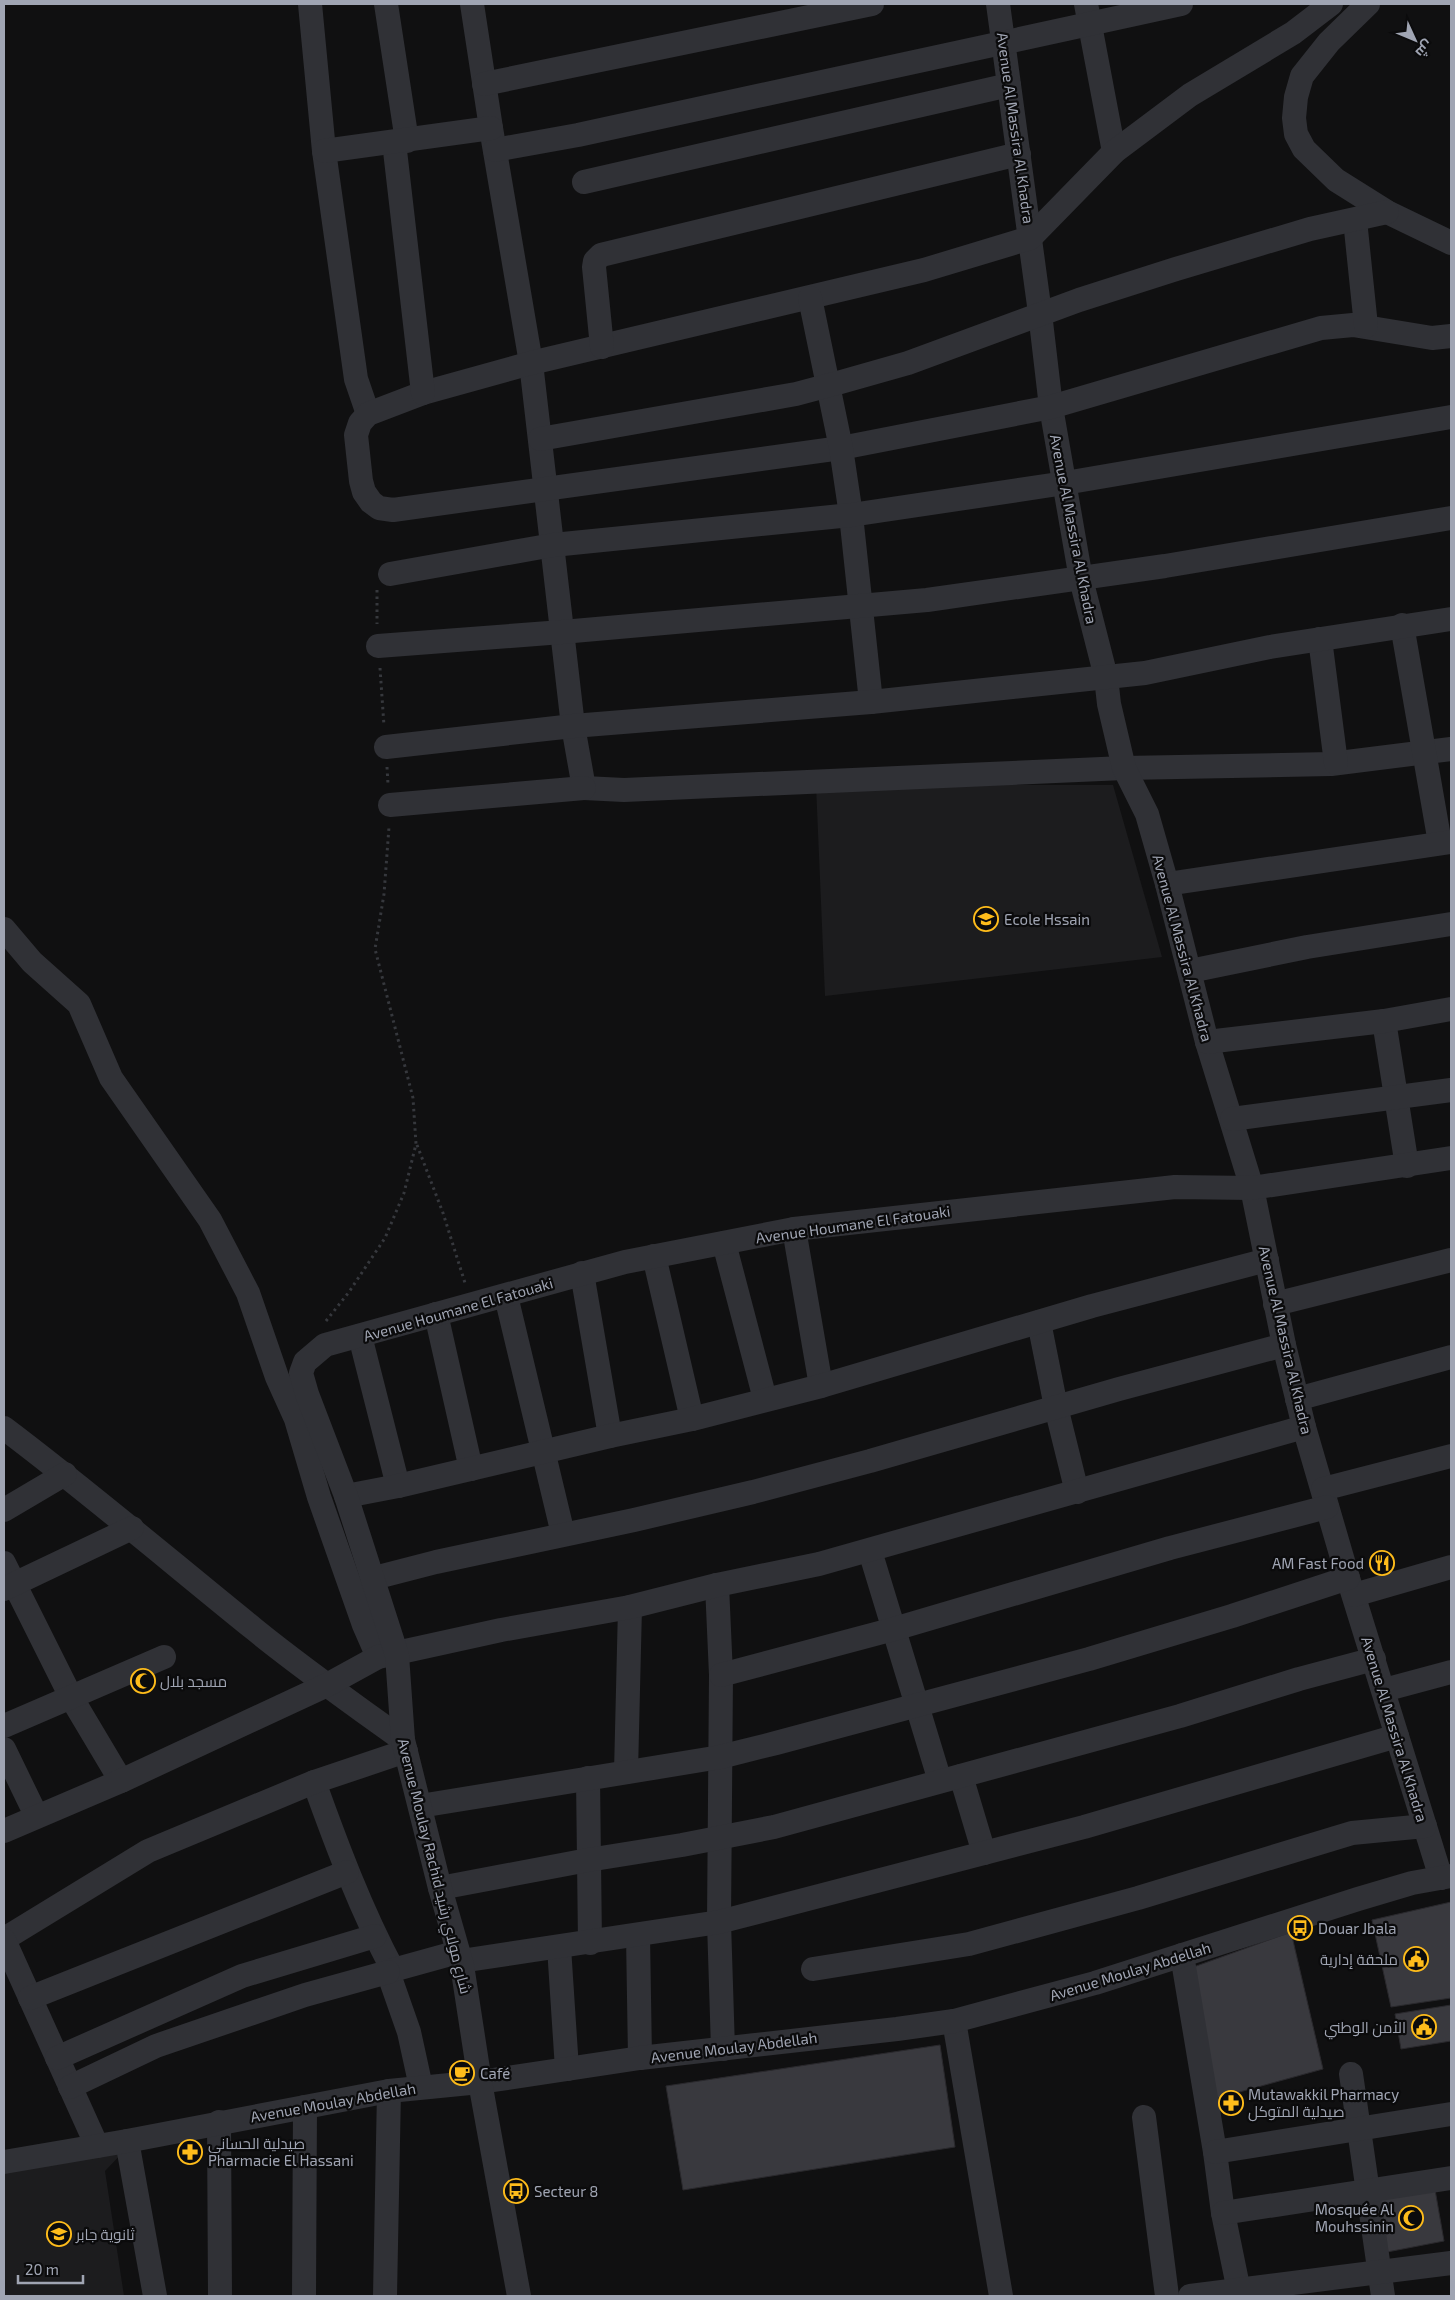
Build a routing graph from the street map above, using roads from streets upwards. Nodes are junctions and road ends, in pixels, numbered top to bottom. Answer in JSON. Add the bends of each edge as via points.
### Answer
{"nodes":[{"id":1,"x":310,"y":4,"type":"edge"},
{"id":2,"x":386,"y":4,"type":"edge"},
{"id":3,"x":472,"y":4,"type":"edge"},
{"id":4,"x":872,"y":4,"type":"edge"},
{"id":5,"x":998,"y":4,"type":"edge"},
{"id":6,"x":1182,"y":4,"type":"edge"},
{"id":7,"x":1330,"y":4,"type":"edge"},
{"id":8,"x":1368,"y":4,"type":"edge"},
{"id":9,"x":1088,"y":14,"type":"edge"},
{"id":10,"x":1004,"y":42,"type":"junction"},
{"id":11,"x":484,"y":84,"type":"junction"},
{"id":12,"x":1009,"y":85,"type":"junction"},
{"id":13,"x":493,"y":139,"type":"junction"},
{"id":14,"x":401,"y":141,"type":"junction"},
{"id":15,"x":324,"y":151,"type":"junction"},
{"id":16,"x":1114,"y":152,"type":"junction"},
{"id":17,"x":1020,"y":154,"type":"junction"},
{"id":18,"x":584,"y":182,"type":"dead end"},
{"id":19,"x":1387,"y":212,"type":"junction"},
{"id":20,"x":1354,"y":220,"type":"junction"},
{"id":21,"x":1030,"y":238,"type":"junction"},
{"id":22,"x":1451,"y":244,"type":"edge"},
{"id":23,"x":810,"y":298,"type":"junction"},
{"id":24,"x":1040,"y":313,"type":"junction"},
{"id":25,"x":1366,"y":326,"type":"junction"},
{"id":26,"x":1451,"y":336,"type":"edge"},
{"id":27,"x":602,"y":347,"type":"junction"},
{"id":28,"x":531,"y":363,"type":"junction"},
{"id":29,"x":830,"y":385,"type":"junction"},
{"id":30,"x":423,"y":394,"type":"junction"},
{"id":31,"x":1051,"y":407,"type":"junction"},
{"id":32,"x":368,"y":414,"type":"junction"},
{"id":33,"x":1451,"y":416,"type":"edge"},
{"id":34,"x":540,"y":439,"type":"junction"},
{"id":35,"x":841,"y":448,"type":"junction"},
{"id":36,"x":1065,"y":483,"type":"junction"},
{"id":37,"x":545,"y":488,"type":"junction"},
{"id":38,"x":851,"y":515,"type":"junction"},
{"id":39,"x":1451,"y":518,"type":"edge"},
{"id":40,"x":553,"y":545,"type":"junction"},
{"id":41,"x":390,"y":574,"type":"road end"},
{"id":42,"x":1081,"y":579,"type":"junction"},
{"id":43,"x":859,"y":605,"type":"junction"},
{"id":44,"x":1451,"y":619,"type":"edge"},
{"id":45,"x":1402,"y":625,"type":"junction"},
{"id":46,"x":562,"y":632,"type":"junction"},
{"id":47,"x":1320,"y":639,"type":"junction"},
{"id":48,"x":378,"y":646,"type":"road end"},
{"id":49,"x":1106,"y":677,"type":"junction"},
{"id":50,"x":871,"y":702,"type":"junction"},
{"id":51,"x":573,"y":726,"type":"junction"},
{"id":52,"x":386,"y":747,"type":"road end"},
{"id":53,"x":1451,"y":749,"type":"edge"},
{"id":54,"x":1425,"y":753,"type":"junction"},
{"id":55,"x":1336,"y":764,"type":"junction"},
{"id":56,"x":1124,"y":768,"type":"junction"},
{"id":57,"x":584,"y":788,"type":"junction"},
{"id":58,"x":390,"y":805,"type":"road end"},
{"id":59,"x":1446,"y":842,"type":"edge"},
{"id":60,"x":1168,"y":884,"type":"junction"},
{"id":61,"x":1451,"y":924,"type":"edge"},
{"id":62,"x":4,"y":929,"type":"edge"},
{"id":63,"x":1190,"y":971,"type":"junction"},
{"id":64,"x":1451,"y":1010,"type":"edge"},
{"id":65,"x":1384,"y":1021,"type":"junction"},
{"id":66,"x":1207,"y":1042,"type":"junction"},
{"id":67,"x":1451,"y":1090,"type":"edge"},
{"id":68,"x":1397,"y":1098,"type":"junction"},
{"id":69,"x":1232,"y":1119,"type":"junction"},
{"id":70,"x":1451,"y":1158,"type":"edge"},
{"id":71,"x":1407,"y":1166,"type":"junction"},
{"id":72,"x":1252,"y":1188,"type":"junction"},
{"id":73,"x":794,"y":1229,"type":"junction"},
{"id":74,"x":724,"y":1243,"type":"junction"},
{"id":75,"x":654,"y":1256,"type":"junction"},
{"id":76,"x":1267,"y":1260,"type":"junction"},
{"id":77,"x":1451,"y":1260,"type":"edge"},
{"id":78,"x":582,"y":1273,"type":"junction"},
{"id":79,"x":506,"y":1296,"type":"junction"},
{"id":80,"x":1276,"y":1304,"type":"junction"},
{"id":81,"x":436,"y":1314,"type":"junction"},
{"id":82,"x":1039,"y":1322,"type":"junction"},
{"id":83,"x":360,"y":1336,"type":"junction"},
{"id":84,"x":1284,"y":1345,"type":"junction"},
{"id":85,"x":1451,"y":1357,"type":"edge"},
{"id":86,"x":821,"y":1386,"type":"junction"},
{"id":87,"x":307,"y":1394,"type":"joint"},
{"id":88,"x":765,"y":1399,"type":"junction"},
{"id":89,"x":1297,"y":1399,"type":"junction"},
{"id":90,"x":1056,"y":1408,"type":"junction"},
{"id":91,"x":692,"y":1418,"type":"junction"},
{"id":92,"x":1304,"y":1427,"type":"junction"},
{"id":93,"x":4,"y":1428,"type":"edge"},
{"id":94,"x":610,"y":1436,"type":"junction"},
{"id":95,"x":544,"y":1452,"type":"junction"},
{"id":96,"x":1451,"y":1456,"type":"edge"},
{"id":97,"x":471,"y":1469,"type":"junction"},
{"id":98,"x":65,"y":1474,"type":"junction"},
{"id":99,"x":398,"y":1486,"type":"junction"},
{"id":100,"x":1077,"y":1492,"type":"junction"},
{"id":101,"x":346,"y":1496,"type":"junction"},
{"id":102,"x":1325,"y":1498,"type":"junction"},
{"id":103,"x":4,"y":1510,"type":"edge"},
{"id":104,"x":132,"y":1528,"type":"junction"},
{"id":105,"x":563,"y":1534,"type":"junction"},
{"id":106,"x":870,"y":1551,"type":"junction"},
{"id":107,"x":4,"y":1563,"type":"edge"},
{"id":108,"x":1451,"y":1567,"type":"edge"},
{"id":109,"x":374,"y":1578,"type":"junction"},
{"id":110,"x":717,"y":1585,"type":"junction"},
{"id":111,"x":9,"y":1587,"type":"edge"},
{"id":112,"x":1351,"y":1587,"type":"junction"},
{"id":113,"x":630,"y":1606,"type":"junction"},
{"id":114,"x":894,"y":1629,"type":"junction"},
{"id":115,"x":387,"y":1656,"type":"junction"},
{"id":116,"x":164,"y":1657,"type":"dead end"},
{"id":117,"x":1374,"y":1659,"type":"junction"},
{"id":118,"x":1451,"y":1672,"type":"edge"},
{"id":119,"x":721,"y":1675,"type":"junction"},
{"id":120,"x":326,"y":1685,"type":"junction"},
{"id":121,"x":1384,"y":1690,"type":"junction"},
{"id":122,"x":71,"y":1697,"type":"junction"},
{"id":123,"x":918,"y":1706,"type":"junction"},
{"id":124,"x":4,"y":1726,"type":"edge"},
{"id":125,"x":1397,"y":1736,"type":"junction"},
{"id":126,"x":404,"y":1745,"type":"junction"},
{"id":127,"x":4,"y":1749,"type":"edge"},
{"id":128,"x":720,"y":1757,"type":"junction"},
{"id":129,"x":626,"y":1772,"type":"junction"},
{"id":130,"x":588,"y":1778,"type":"junction"},
{"id":131,"x":951,"y":1779,"type":"junction"},
{"id":132,"x":121,"y":1781,"type":"junction"},
{"id":133,"x":314,"y":1782,"type":"junction"},
{"id":134,"x":420,"y":1806,"type":"junction"},
{"id":135,"x":36,"y":1816,"type":"junction"},
{"id":136,"x":1425,"y":1826,"type":"junction"},
{"id":137,"x":4,"y":1831,"type":"edge"},
{"id":138,"x":719,"y":1838,"type":"junction"},
{"id":139,"x":984,"y":1853,"type":"junction"},
{"id":140,"x":588,"y":1860,"type":"junction"},
{"id":141,"x":347,"y":1872,"type":"junction"},
{"id":142,"x":1446,"y":1877,"type":"edge"},
{"id":143,"x":440,"y":1888,"type":"junction"},
{"id":144,"x":719,"y":1922,"type":"junction"},
{"id":145,"x":638,"y":1935,"type":"junction"},
{"id":146,"x":375,"y":1936,"type":"junction"},
{"id":147,"x":4,"y":1939,"type":"edge"},
{"id":148,"x":590,"y":1942,"type":"junction"},
{"id":149,"x":559,"y":1947,"type":"junction"},
{"id":150,"x":1182,"y":1955,"type":"junction"},
{"id":151,"x":460,"y":1957,"type":"junction"},
{"id":152,"x":813,"y":1970,"type":"dead end"},
{"id":153,"x":391,"y":1971,"type":"junction"},
{"id":154,"x":30,"y":1998,"type":"junction"},
{"id":155,"x":954,"y":2021,"type":"junction"},
{"id":156,"x":723,"y":2049,"type":"junction"},
{"id":157,"x":57,"y":2058,"type":"junction"},
{"id":158,"x":640,"y":2058,"type":"junction"},
{"id":159,"x":567,"y":2069,"type":"junction"},
{"id":160,"x":1351,"y":2074,"type":"dead end"},
{"id":161,"x":480,"y":2082,"type":"junction"},
{"id":162,"x":70,"y":2087,"type":"junction"},
{"id":163,"x":421,"y":2087,"type":"junction"},
{"id":164,"x":389,"y":2091,"type":"junction"},
{"id":165,"x":305,"y":2107,"type":"junction"},
{"id":166,"x":1451,"y":2114,"type":"edge"},
{"id":167,"x":1144,"y":2117,"type":"dead end"},
{"id":168,"x":219,"y":2122,"type":"junction"},
{"id":169,"x":1359,"y":2129,"type":"junction"},
{"id":170,"x":127,"y":2141,"type":"junction"},
{"id":171,"x":97,"y":2146,"type":"junction"},
{"id":172,"x":1215,"y":2152,"type":"junction"},
{"id":173,"x":4,"y":2162,"type":"edge"},
{"id":174,"x":1451,"y":2178,"type":"edge"},
{"id":175,"x":1367,"y":2191,"type":"junction"},
{"id":176,"x":1223,"y":2213,"type":"junction"},
{"id":177,"x":1451,"y":2263,"type":"edge"},
{"id":178,"x":1379,"y":2272,"type":"junction"},
{"id":179,"x":1239,"y":2293,"type":"edge"},
{"id":180,"x":155,"y":2296,"type":"edge"},
{"id":181,"x":220,"y":2296,"type":"edge"},
{"id":182,"x":304,"y":2296,"type":"edge"},
{"id":183,"x":385,"y":2296,"type":"edge"},
{"id":184,"x":519,"y":2296,"type":"edge"},
{"id":185,"x":1001,"y":2296,"type":"edge"},
{"id":186,"x":1167,"y":2296,"type":"edge"},
{"id":187,"x":1190,"y":2296,"type":"edge"},
{"id":188,"x":1383,"y":2296,"type":"edge"}],
"edges":[{"from":1,"to":15,"type":"street"},
{"from":2,"to":14,"type":"street"},
{"from":3,"to":11,"type":"street"},
{"from":4,"to":11,"type":"street"},
{"from":5,"to":10,"type":"street","name":"Avenue Al Massira Al Khadra"},
{"from":6,"to":9,"type":"street"},
{"from":7,"to":16,"type":"street","via":[[1293,33],[1190,96]]},
{"from":8,"to":19,"type":"street","via":[[1334,36],[1302,76],[1294,118],[1296,134],[1304,149],[1336,180]]},
{"from":9,"to":10,"type":"street"},
{"from":9,"to":16,"type":"street"},
{"from":10,"to":12,"type":"street","name":"Avenue Al Massira Al Khadra"},
{"from":10,"to":13,"type":"street","via":[[578,135]]},
{"from":11,"to":13,"type":"street"},
{"from":12,"to":17,"type":"street","name":"Avenue Al Massira Al Khadra"},
{"from":12,"to":18,"type":"street"},
{"from":13,"to":14,"type":"street"},
{"from":13,"to":28,"type":"street"},
{"from":14,"to":15,"type":"street"},
{"from":14,"to":30,"type":"street"},
{"from":15,"to":32,"type":"street","via":[[356,379]]},
{"from":16,"to":21,"type":"street"},
{"from":17,"to":21,"type":"street","name":"Avenue Al Massira Al Khadra"},
{"from":17,"to":27,"type":"street","via":[[600,256],[594,267]]},
{"from":19,"to":20,"type":"street"},
{"from":19,"to":22,"type":"street"},
{"from":20,"to":24,"type":"street","via":[[1269,240]]},
{"from":20,"to":25,"type":"street"},
{"from":21,"to":23,"type":"street","via":[[924,270]]},
{"from":21,"to":24,"type":"street","name":"Avenue Al Massira Al Khadra"},
{"from":23,"to":27,"type":"street"},
{"from":23,"to":29,"type":"street"},
{"from":24,"to":29,"type":"street","via":[[908,363]]},
{"from":24,"to":31,"type":"street","name":"Avenue Al Massira Al Khadra"},
{"from":25,"to":26,"type":"street","via":[[1432,338]]},
{"from":25,"to":31,"type":"street","via":[[1321,328]]},
{"from":27,"to":28,"type":"street"},
{"from":28,"to":30,"type":"street"},
{"from":28,"to":34,"type":"street"},
{"from":29,"to":34,"type":"street","via":[[765,400]]},
{"from":29,"to":35,"type":"street"},
{"from":30,"to":32,"type":"street"},
{"from":31,"to":35,"type":"street"},
{"from":31,"to":36,"type":"street","name":"Avenue Al Massira Al Khadra"},
{"from":32,"to":37,"type":"street","via":[[357,428],[357,448],[364,492],[379,508],[393,510]]},
{"from":33,"to":36,"type":"street"},
{"from":34,"to":37,"type":"street"},
{"from":35,"to":37,"type":"street"},
{"from":35,"to":38,"type":"street"},
{"from":36,"to":38,"type":"street"},
{"from":36,"to":42,"type":"street","name":"Avenue Al Massira Al Khadra"},
{"from":37,"to":40,"type":"street"},
{"from":38,"to":40,"type":"street"},
{"from":38,"to":43,"type":"street"},
{"from":39,"to":42,"type":"street"},
{"from":40,"to":41,"type":"street"},
{"from":40,"to":46,"type":"street"},
{"from":42,"to":43,"type":"street","via":[[936,599]]},
{"from":42,"to":49,"type":"street","name":"Avenue Al Massira Al Khadra"},
{"from":43,"to":46,"type":"street"},
{"from":43,"to":50,"type":"street"},
{"from":44,"to":45,"type":"street"},
{"from":45,"to":47,"type":"street"},
{"from":45,"to":54,"type":"street"},
{"from":46,"to":48,"type":"street"},
{"from":46,"to":51,"type":"street"},
{"from":47,"to":49,"type":"street"},
{"from":47,"to":55,"type":"street"},
{"from":49,"to":50,"type":"street"},
{"from":49,"to":56,"type":"street","name":"Avenue Al Massira Al Khadra"},
{"from":50,"to":51,"type":"street"},
{"from":51,"to":52,"type":"street"},
{"from":51,"to":57,"type":"street"},
{"from":53,"to":54,"type":"street"},
{"from":54,"to":55,"type":"street"},
{"from":54,"to":59,"type":"street"},
{"from":55,"to":56,"type":"street"},
{"from":56,"to":57,"type":"street","via":[[624,790]]},
{"from":56,"to":60,"type":"street","name":"Avenue Al Massira Al Khadra","via":[[1147,814]]},
{"from":57,"to":58,"type":"street"},
{"from":59,"to":60,"type":"street"},
{"from":60,"to":63,"type":"street","name":"Avenue Al Massira Al Khadra"},
{"from":61,"to":63,"type":"street","via":[[1306,947]]},
{"from":62,"to":115,"type":"street","via":[[32,962],[79,1004],[111,1078],[210,1220],[248,1293],[277,1377],[296,1419],[319,1497]]},
{"from":63,"to":66,"type":"street","name":"Avenue Al Massira Al Khadra"},
{"from":64,"to":65,"type":"street"},
{"from":65,"to":66,"type":"street"},
{"from":65,"to":68,"type":"street"},
{"from":66,"to":69,"type":"street","name":"Avenue Al Massira Al Khadra"},
{"from":67,"to":68,"type":"street"},
{"from":68,"to":69,"type":"street"},
{"from":68,"to":71,"type":"street"},
{"from":69,"to":72,"type":"street","name":"Avenue Al Massira Al Khadra"},
{"from":70,"to":71,"type":"street","name":"Avenue Houmane El Fatouaki"},
{"from":71,"to":72,"type":"street","name":"Avenue Houmane El Fatouaki"},
{"from":72,"to":73,"type":"street","name":"Avenue Houmane El Fatouaki","via":[[1175,1187]]},
{"from":72,"to":76,"type":"street","name":"Avenue Al Massira Al Khadra"},
{"from":73,"to":74,"type":"street","name":"Avenue Houmane El Fatouaki"},
{"from":73,"to":86,"type":"street"},
{"from":74,"to":75,"type":"street","name":"Avenue Houmane El Fatouaki"},
{"from":74,"to":88,"type":"street"},
{"from":75,"to":78,"type":"street","name":"Avenue Houmane El Fatouaki"},
{"from":75,"to":91,"type":"street"},
{"from":76,"to":80,"type":"street","name":"Avenue Al Massira Al Khadra"},
{"from":76,"to":82,"type":"street"},
{"from":77,"to":80,"type":"street"},
{"from":78,"to":79,"type":"street","name":"Avenue Houmane El Fatouaki"},
{"from":78,"to":94,"type":"street"},
{"from":79,"to":81,"type":"street","name":"Avenue Houmane El Fatouaki"},
{"from":79,"to":95,"type":"street"},
{"from":80,"to":84,"type":"street","name":"Avenue Al Massira Al Khadra"},
{"from":81,"to":83,"type":"street","name":"Avenue Houmane El Fatouaki"},
{"from":81,"to":97,"type":"street"},
{"from":82,"to":86,"type":"street"},
{"from":82,"to":90,"type":"street"},
{"from":83,"to":87,"type":"street","name":"Avenue Houmane El Fatouaki","via":[[325,1345],[305,1362],[302,1368]]},
{"from":83,"to":99,"type":"street"},
{"from":84,"to":89,"type":"street","name":"Avenue Al Massira Al Khadra"},
{"from":84,"to":90,"type":"street"},
{"from":85,"to":89,"type":"street"},
{"from":86,"to":88,"type":"street"},
{"from":87,"to":101,"type":"street","name":"Avenue Moulay Rachid شارع مولاي رشيد"},
{"from":88,"to":91,"type":"street"},
{"from":89,"to":92,"type":"street","name":"Avenue Al Massira Al Khadra"},
{"from":90,"to":100,"type":"street"},
{"from":90,"to":105,"type":"street","via":[[753,1492]]},
{"from":91,"to":94,"type":"street"},
{"from":92,"to":100,"type":"street"},
{"from":92,"to":102,"type":"street","name":"Avenue Al Massira Al Khadra"},
{"from":93,"to":98,"type":"street"},
{"from":94,"to":95,"type":"street"},
{"from":95,"to":97,"type":"street"},
{"from":95,"to":105,"type":"street"},
{"from":96,"to":102,"type":"street"},
{"from":97,"to":99,"type":"street"},
{"from":98,"to":103,"type":"street"},
{"from":98,"to":104,"type":"street"},
{"from":99,"to":101,"type":"street"},
{"from":100,"to":106,"type":"street"},
{"from":101,"to":109,"type":"street","name":"Avenue Moulay Rachid شارع مولاي رشيد"},
{"from":102,"to":112,"type":"street","name":"Avenue Al Massira Al Khadra"},
{"from":102,"to":114,"type":"street","via":[[1170,1548]]},
{"from":104,"to":111,"type":"street"},
{"from":104,"to":120,"type":"street"},
{"from":105,"to":109,"type":"street"},
{"from":106,"to":110,"type":"street"},
{"from":106,"to":114,"type":"street"},
{"from":107,"to":111,"type":"street"},
{"from":108,"to":112,"type":"street"},
{"from":109,"to":115,"type":"street","name":"Avenue Moulay Rachid شارع مولاي رشيد"},
{"from":110,"to":113,"type":"street"},
{"from":110,"to":119,"type":"street"},
{"from":111,"to":122,"type":"street"},
{"from":112,"to":117,"type":"street","name":"Avenue Al Massira Al Khadra"},
{"from":112,"to":123,"type":"street"},
{"from":113,"to":115,"type":"street"},
{"from":113,"to":129,"type":"street"},
{"from":114,"to":119,"type":"street"},
{"from":114,"to":123,"type":"street"},
{"from":115,"to":120,"type":"street"},
{"from":115,"to":126,"type":"street","name":"Avenue Moulay Rachid شارع مولاي رشيد"},
{"from":116,"to":122,"type":"street"},
{"from":117,"to":121,"type":"street","name":"Avenue Al Massira Al Khadra"},
{"from":117,"to":131,"type":"street"},
{"from":118,"to":121,"type":"street"},
{"from":119,"to":128,"type":"street"},
{"from":120,"to":126,"type":"street"},
{"from":120,"to":132,"type":"street"},
{"from":121,"to":125,"type":"street","name":"Avenue Al Massira Al Khadra"},
{"from":122,"to":124,"type":"street"},
{"from":122,"to":132,"type":"street"},
{"from":123,"to":128,"type":"street"},
{"from":123,"to":131,"type":"street"},
{"from":125,"to":136,"type":"street","name":"Avenue Al Massira Al Khadra"},
{"from":125,"to":139,"type":"street"},
{"from":126,"to":133,"type":"street"},
{"from":126,"to":134,"type":"street","name":"Avenue Moulay Rachid شارع مولاي رشيد"},
{"from":127,"to":135,"type":"street"},
{"from":128,"to":129,"type":"street"},
{"from":128,"to":138,"type":"street"},
{"from":129,"to":130,"type":"street"},
{"from":130,"to":134,"type":"street"},
{"from":130,"to":140,"type":"street"},
{"from":131,"to":138,"type":"street","via":[[841,1810]]},
{"from":131,"to":139,"type":"street"},
{"from":132,"to":135,"type":"street"},
{"from":133,"to":141,"type":"street"},
{"from":133,"to":147,"type":"street","via":[[148,1851]]},
{"from":134,"to":143,"type":"street","name":"Avenue Moulay Rachid شارع مولاي رشيد"},
{"from":135,"to":137,"type":"street"},
{"from":136,"to":142,"type":"street","name":"Avenue Al Massira Al Khadra"},
{"from":136,"to":152,"type":"street","via":[[1352,1833],[1138,1898],[969,1944]]},
{"from":138,"to":140,"type":"street"},
{"from":138,"to":144,"type":"street"},
{"from":139,"to":144,"type":"street"},
{"from":140,"to":143,"type":"street"},
{"from":140,"to":148,"type":"street"},
{"from":141,"to":146,"type":"street"},
{"from":141,"to":154,"type":"street"},
{"from":142,"to":150,"type":"street","name":"Avenue Moulay Abdellah","via":[[1412,1883]]},
{"from":143,"to":151,"type":"street","name":"Avenue Moulay Rachid شارع مولاي رشيد"},
{"from":144,"to":145,"type":"street"},
{"from":144,"to":156,"type":"street"},
{"from":145,"to":148,"type":"street"},
{"from":145,"to":158,"type":"street"},
{"from":146,"to":153,"type":"street"},
{"from":146,"to":157,"type":"street","via":[[242,1976]]},
{"from":147,"to":154,"type":"street"},
{"from":148,"to":149,"type":"street"},
{"from":149,"to":151,"type":"street"},
{"from":149,"to":159,"type":"street"},
{"from":150,"to":155,"type":"street","name":"Avenue Moulay Abdellah","via":[[1095,1983]]},
{"from":150,"to":172,"type":"street"},
{"from":151,"to":153,"type":"street"},
{"from":151,"to":161,"type":"street","name":"Avenue Moulay Rachid شارع مولاي رشيد"},
{"from":153,"to":162,"type":"street","via":[[305,1995],[156,2046]]},
{"from":153,"to":163,"type":"street"},
{"from":154,"to":157,"type":"street"},
{"from":155,"to":156,"type":"street","name":"Avenue Moulay Abdellah"},
{"from":155,"to":185,"type":"street"},
{"from":156,"to":158,"type":"street","name":"Avenue Moulay Abdellah"},
{"from":157,"to":162,"type":"street"},
{"from":158,"to":159,"type":"street","name":"Avenue Moulay Abdellah"},
{"from":159,"to":161,"type":"street","name":"Avenue Moulay Abdellah"},
{"from":160,"to":169,"type":"street"},
{"from":161,"to":163,"type":"street","name":"Avenue Moulay Abdellah"},
{"from":161,"to":184,"type":"street","name":"Avenue Moulay Rachid شارع مولاي رشيد"},
{"from":162,"to":171,"type":"street"},
{"from":163,"to":164,"type":"street","name":"Avenue Moulay Abdellah"},
{"from":164,"to":165,"type":"street","name":"Avenue Moulay Abdellah"},
{"from":164,"to":183,"type":"street"},
{"from":165,"to":168,"type":"street","name":"Avenue Moulay Abdellah"},
{"from":165,"to":182,"type":"street"},
{"from":166,"to":169,"type":"street"},
{"from":167,"to":186,"type":"street"},
{"from":168,"to":170,"type":"street","name":"Avenue Moulay Abdellah"},
{"from":168,"to":181,"type":"street"},
{"from":169,"to":172,"type":"street"},
{"from":169,"to":175,"type":"street"},
{"from":170,"to":171,"type":"street","name":"Avenue Moulay Abdellah"},
{"from":170,"to":180,"type":"street"},
{"from":171,"to":173,"type":"street","name":"Avenue Moulay Abdellah"},
{"from":172,"to":176,"type":"street"},
{"from":174,"to":175,"type":"street"},
{"from":175,"to":176,"type":"street"},
{"from":175,"to":178,"type":"street"},
{"from":176,"to":179,"type":"street"},
{"from":177,"to":178,"type":"street"},
{"from":178,"to":179,"type":"street"},
{"from":178,"to":188,"type":"street"},
{"from":179,"to":187,"type":"street"}]}
